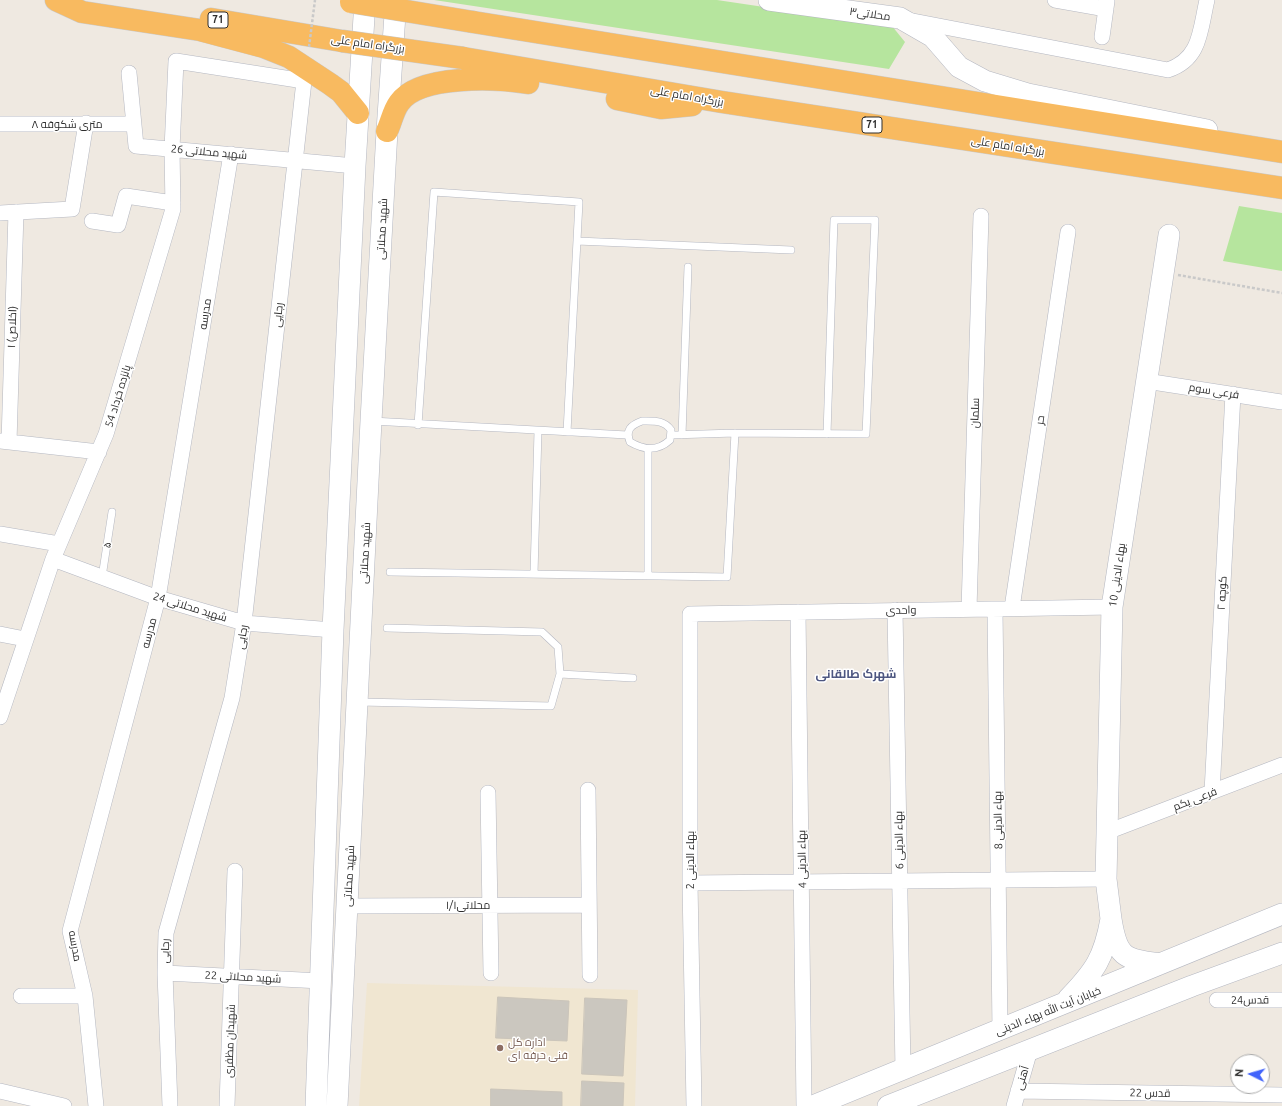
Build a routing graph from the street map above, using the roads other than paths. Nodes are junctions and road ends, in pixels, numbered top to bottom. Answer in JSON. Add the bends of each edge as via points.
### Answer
{"nodes":[{"id":1,"x":56,"y":0,"type":"edge"},
{"id":2,"x":94,"y":0,"type":"edge"},
{"id":3,"x":396,"y":0,"type":"edge"},
{"id":4,"x":769,"y":0,"type":"edge"},
{"id":5,"x":1055,"y":0,"type":"edge"},
{"id":6,"x":1207,"y":0,"type":"edge"},
{"id":7,"x":353,"y":1,"type":"edge"},
{"id":8,"x":1106,"y":5,"type":"edge"},
{"id":9,"x":900,"y":18,"type":"junction"},
{"id":10,"x":1102,"y":37,"type":"dead end"},
{"id":11,"x":176,"y":61,"type":"joint"},
{"id":12,"x":129,"y":73,"type":"dead end"},
{"id":13,"x":722,"y":102,"type":"junction"},
{"id":14,"x":358,"y":113,"type":"junction"},
{"id":15,"x":86,"y":123,"type":"junction"},
{"id":16,"x":0,"y":124,"type":"edge"},
{"id":17,"x":134,"y":124,"type":"junction"},
{"id":18,"x":387,"y":131,"type":"junction"},
{"id":19,"x":1282,"y":145,"type":"edge"},
{"id":20,"x":172,"y":149,"type":"junction"},
{"id":21,"x":1282,"y":152,"type":"edge"},
{"id":22,"x":231,"y":154,"type":"junction"},
{"id":23,"x":296,"y":160,"type":"junction"},
{"id":24,"x":355,"y":166,"type":"junction"},
{"id":25,"x":1282,"y":188,"type":"edge"},
{"id":26,"x":173,"y":202,"type":"junction"},
{"id":27,"x":0,"y":212,"type":"edge"},
{"id":28,"x":16,"y":212,"type":"junction"},
{"id":29,"x":981,"y":216,"type":"dead end"},
{"id":30,"x":92,"y":221,"type":"dead end"},
{"id":31,"x":1068,"y":232,"type":"dead end"},
{"id":32,"x":1169,"y":235,"type":"dead end"},
{"id":33,"x":577,"y":241,"type":"junction"},
{"id":34,"x":791,"y":250,"type":"dead end"},
{"id":35,"x":688,"y":267,"type":"dead end"},
{"id":36,"x":1146,"y":381,"type":"junction"},
{"id":37,"x":1233,"y":394,"type":"junction"},
{"id":38,"x":1282,"y":402,"type":"edge"},
{"id":39,"x":371,"y":421,"type":"junction"},
{"id":40,"x":418,"y":425,"type":"junction"},
{"id":41,"x":538,"y":431,"type":"junction"},
{"id":42,"x":567,"y":432,"type":"junction"},
{"id":43,"x":735,"y":433,"type":"junction"},
{"id":44,"x":827,"y":434,"type":"junction"},
{"id":45,"x":627,"y":435,"type":"junction"},
{"id":46,"x":671,"y":435,"type":"junction"},
{"id":47,"x":682,"y":435,"type":"junction"},
{"id":48,"x":4,"y":441,"type":"edge"},
{"id":49,"x":648,"y":449,"type":"junction"},
{"id":50,"x":99,"y":452,"type":"junction"},
{"id":51,"x":112,"y":512,"type":"dead end"},
{"id":52,"x":0,"y":534,"type":"edge"},
{"id":53,"x":59,"y":544,"type":"junction"},
{"id":54,"x":53,"y":559,"type":"junction"},
{"id":55,"x":390,"y":572,"type":"dead end"},
{"id":56,"x":534,"y":574,"type":"junction"},
{"id":57,"x":648,"y":576,"type":"junction"},
{"id":58,"x":102,"y":577,"type":"junction"},
{"id":59,"x":158,"y":598,"type":"junction"},
{"id":60,"x":1112,"y":607,"type":"junction"},
{"id":61,"x":1012,"y":608,"type":"junction"},
{"id":62,"x":969,"y":609,"type":"junction"},
{"id":63,"x":995,"y":609,"type":"junction"},
{"id":64,"x":895,"y":610,"type":"junction"},
{"id":65,"x":798,"y":612,"type":"junction"},
{"id":66,"x":690,"y":614,"type":"joint"},
{"id":67,"x":244,"y":623,"type":"junction"},
{"id":68,"x":387,"y":628,"type":"dead end"},
{"id":69,"x":333,"y":630,"type":"junction"},
{"id":70,"x":0,"y":634,"type":"edge"},
{"id":71,"x":25,"y":639,"type":"junction"},
{"id":72,"x":560,"y":674,"type":"junction"},
{"id":73,"x":633,"y":678,"type":"dead end"},
{"id":74,"x":359,"y":702,"type":"junction"},
{"id":75,"x":0,"y":717,"type":"edge"},
{"id":76,"x":1282,"y":765,"type":"edge"},
{"id":77,"x":588,"y":790,"type":"dead end"},
{"id":78,"x":1212,"y":792,"type":"junction"},
{"id":79,"x":488,"y":793,"type":"dead end"},
{"id":80,"x":1107,"y":832,"type":"junction"},
{"id":81,"x":235,"y":871,"type":"dead end"},
{"id":82,"x":1106,"y":879,"type":"junction"},
{"id":83,"x":998,"y":880,"type":"junction"},
{"id":84,"x":900,"y":881,"type":"junction"},
{"id":85,"x":803,"y":882,"type":"junction"},
{"id":86,"x":690,"y":883,"type":"junction"},
{"id":87,"x":490,"y":905,"type":"junction"},
{"id":88,"x":589,"y":905,"type":"junction"},
{"id":89,"x":347,"y":906,"type":"junction"},
{"id":90,"x":1282,"y":914,"type":"edge"},
{"id":91,"x":1111,"y":919,"type":"junction"},
{"id":92,"x":1282,"y":953,"type":"edge"},
{"id":93,"x":1160,"y":964,"type":"junction"},
{"id":94,"x":491,"y":972,"type":"dead end"},
{"id":95,"x":165,"y":973,"type":"junction"},
{"id":96,"x":590,"y":975,"type":"dead end"},
{"id":97,"x":232,"y":976,"type":"junction"},
{"id":98,"x":321,"y":981,"type":"junction"},
{"id":99,"x":21,"y":996,"type":"dead end"},
{"id":100,"x":85,"y":996,"type":"junction"},
{"id":101,"x":1217,"y":1000,"type":"dead end"},
{"id":102,"x":1282,"y":1000,"type":"edge"},
{"id":103,"x":1063,"y":1005,"type":"junction"},
{"id":104,"x":1000,"y":1031,"type":"junction"},
{"id":105,"x":1030,"y":1050,"type":"junction"},
{"id":106,"x":903,"y":1070,"type":"junction"},
{"id":107,"x":1018,"y":1091,"type":"junction"},
{"id":108,"x":1,"y":1095,"type":"edge"},
{"id":109,"x":1282,"y":1095,"type":"edge"},
{"id":110,"x":64,"y":1106,"type":"edge"},
{"id":111,"x":96,"y":1106,"type":"edge"},
{"id":112,"x":170,"y":1106,"type":"edge"},
{"id":113,"x":227,"y":1106,"type":"edge"},
{"id":114,"x":316,"y":1106,"type":"edge"},
{"id":115,"x":338,"y":1106,"type":"edge"},
{"id":116,"x":694,"y":1106,"type":"edge"},
{"id":117,"x":804,"y":1106,"type":"edge"},
{"id":118,"x":812,"y":1106,"type":"edge"},
{"id":119,"x":888,"y":1106,"type":"edge"},
{"id":120,"x":1014,"y":1106,"type":"edge"}],
"edges":[{"from":1,"to":14,"type":"highway","via":[[82,12],[200,30],[264,47],[289,57],[330,84]]},
{"from":2,"to":13,"type":"highway","name":"بزرگراه امام علی","number":"71","bridge":true},
{"from":3,"to":18,"type":"main road","name":"شهید محلاتی"},
{"from":4,"to":9,"type":"main road","name":"محلاتی۳"},
{"from":5,"to":8,"type":"street"},
{"from":6,"to":9,"type":"street","via":[[1196,47],[1180,66],[1168,70]]},
{"from":7,"to":14,"type":"main road"},
{"from":7,"to":21,"type":"highway","bridge":true},
{"from":8,"to":10,"type":"street"},
{"from":9,"to":19,"type":"main road","via":[[933,37],[959,67],[985,81],[1083,106]]},
{"from":11,"to":20,"type":"street","name":"پانزده خرداد 54"},
{"from":11,"to":23,"type":"street","name":"رجایی","via":[[304,81]]},
{"from":12,"to":17,"type":"street","name":"شهید محلاتی 26"},
{"from":13,"to":18,"type":"highway","via":[[661,108],[510,80],[455,81],[417,88],[399,103]]},
{"from":13,"to":25,"type":"highway","name":"بزرگراه امام علی","number":"71"},
{"from":14,"to":24,"type":"main road"},
{"from":15,"to":16,"type":"street","name":"۸ متری شکوفه"},
{"from":15,"to":17,"type":"street","name":"۸ متری شکوفه"},
{"from":15,"to":28,"type":"street","via":[[72,209]]},
{"from":17,"to":20,"type":"street","name":"شهید محلاتی 26","via":[[136,146]]},
{"from":18,"to":39,"type":"main road","name":"شهید محلاتی"},
{"from":20,"to":22,"type":"street","name":"شهید محلاتی 26"},
{"from":20,"to":26,"type":"street","name":"پانزده خرداد 54"},
{"from":22,"to":23,"type":"street","name":"شهید محلاتی 26"},
{"from":22,"to":59,"type":"street","name":"مدرسه"},
{"from":23,"to":24,"type":"street","name":"شهید محلاتی 26"},
{"from":23,"to":67,"type":"street","name":"رجایی"},
{"from":24,"to":69,"type":"main road"},
{"from":26,"to":30,"type":"street","via":[[126,196],[118,224]]},
{"from":26,"to":50,"type":"street","name":"پانزده خرداد 54"},
{"from":27,"to":28,"type":"street"},
{"from":28,"to":48,"type":"street","name":"۱ (اخلاص)"},
{"from":29,"to":62,"type":"street","name":"سلمان"},
{"from":31,"to":61,"type":"street","name":"حر"},
{"from":32,"to":36,"type":"main road","name":"بهاء الدینی 10"},
{"from":33,"to":34,"type":"lane"},
{"from":33,"to":40,"type":"lane","via":[[579,202],[434,192]]},
{"from":33,"to":42,"type":"lane"},
{"from":35,"to":47,"type":"lane"},
{"from":36,"to":37,"type":"street","name":"فرعی سوم"},
{"from":36,"to":60,"type":"main road","name":"بهاء الدینی 10"},
{"from":37,"to":38,"type":"street","name":"فرعی سوم"},
{"from":37,"to":78,"type":"street","name":"کوچه ۲"},
{"from":39,"to":40,"type":"lane"},
{"from":39,"to":74,"type":"main road","name":"شهید محلاتی"},
{"from":40,"to":41,"type":"lane"},
{"from":41,"to":42,"type":"lane"},
{"from":41,"to":56,"type":"lane"},
{"from":42,"to":45,"type":"lane"},
{"from":43,"to":44,"type":"lane"},
{"from":43,"to":47,"type":"lane"},
{"from":43,"to":57,"type":"lane","via":[[727,577]]},
{"from":44,"to":44,"type":"lane","via":[[834,220],[875,220],[866,434]]},
{"from":45,"to":46,"type":"lane","via":[[633,424],[653,421],[667,424]]},
{"from":45,"to":49,"type":"lane","via":[[630,442]]},
{"from":46,"to":47,"type":"lane"},
{"from":46,"to":49,"type":"lane","via":[[665,445]]},
{"from":48,"to":50,"type":"street"},
{"from":49,"to":57,"type":"lane"},
{"from":50,"to":53,"type":"street","name":"پانزده خرداد 54"},
{"from":51,"to":58,"type":"lane","name":"۵"},
{"from":52,"to":53,"type":"street"},
{"from":53,"to":54,"type":"street","name":"پانزده خرداد 54"},
{"from":54,"to":58,"type":"street","name":"شهید محلاتی 24"},
{"from":54,"to":71,"type":"street","name":"پانزده خرداد 54"},
{"from":55,"to":56,"type":"lane"},
{"from":56,"to":57,"type":"lane"},
{"from":58,"to":59,"type":"street","name":"شهید محلاتی 24"},
{"from":59,"to":67,"type":"street","name":"شهید محلاتی 24"},
{"from":59,"to":100,"type":"street","name":"مدرسه","via":[[70,931]]},
{"from":60,"to":61,"type":"street","name":"واحدی"},
{"from":60,"to":80,"type":"main road","name":"بهاء الدینی 10"},
{"from":61,"to":63,"type":"street","name":"واحدی"},
{"from":62,"to":63,"type":"street","name":"واحدی"},
{"from":62,"to":64,"type":"street","name":"واحدی"},
{"from":63,"to":83,"type":"street","name":"بهاء الدینی 8"},
{"from":64,"to":65,"type":"street","name":"واحدی"},
{"from":64,"to":84,"type":"street","name":"بهاء الدینی 6"},
{"from":65,"to":66,"type":"street","name":"واحدی"},
{"from":65,"to":85,"type":"street","name":"بهاء الدینی 4"},
{"from":66,"to":86,"type":"street","name":"بهاء الدینی 2"},
{"from":67,"to":69,"type":"street","name":"شهید محلاتی 24"},
{"from":67,"to":95,"type":"street","name":"رجایی","via":[[232,698],[166,933]]},
{"from":68,"to":72,"type":"lane","via":[[542,632],[558,647]]},
{"from":69,"to":98,"type":"main road"},
{"from":70,"to":71,"type":"street"},
{"from":71,"to":75,"type":"street","name":"پانزده خرداد 54"},
{"from":72,"to":73,"type":"lane"},
{"from":72,"to":74,"type":"lane","via":[[551,706]]},
{"from":74,"to":89,"type":"main road","name":"شهید محلاتی"},
{"from":76,"to":78,"type":"street","name":"فرعی یکم"},
{"from":77,"to":88,"type":"street"},
{"from":78,"to":80,"type":"street","name":"فرعی یکم"},
{"from":79,"to":87,"type":"street"},
{"from":80,"to":82,"type":"main road","name":"بهاء الدینی 10"},
{"from":81,"to":97,"type":"street","name":"شهیدان مظفری"},
{"from":82,"to":83,"type":"street"},
{"from":82,"to":91,"type":"main road","name":"بهاء الدینی 10"},
{"from":83,"to":84,"type":"street"},
{"from":83,"to":104,"type":"street","name":"بهاء الدینی 8"},
{"from":84,"to":85,"type":"street"},
{"from":84,"to":106,"type":"street","name":"بهاء الدینی 6"},
{"from":85,"to":86,"type":"street"},
{"from":85,"to":117,"type":"street","name":"بهاء الدینی 4"},
{"from":86,"to":116,"type":"street","name":"بهاء الدینی 2"},
{"from":87,"to":88,"type":"street","name":"محلاتی۱/۱"},
{"from":87,"to":89,"type":"street","name":"محلاتی۱/۱"},
{"from":87,"to":94,"type":"street"},
{"from":88,"to":96,"type":"street"},
{"from":89,"to":115,"type":"main road","name":"شهید محلاتی"},
{"from":90,"to":93,"type":"main road","name":"خیابان آیت الله بهاء الدینی"},
{"from":91,"to":93,"type":"main road","name":"بهاء الدینی 10","via":[[1114,941],[1121,952],[1132,958]]},
{"from":91,"to":103,"type":"main road","via":[[1097,966]]},
{"from":92,"to":105,"type":"main road"},
{"from":93,"to":103,"type":"main road","name":"خیابان آیت الله بهاء الدینی"},
{"from":95,"to":97,"type":"street","name":"شهید محلاتی 22"},
{"from":95,"to":112,"type":"street","name":"رجایی"},
{"from":97,"to":98,"type":"street","name":"شهید محلاتی 22"},
{"from":97,"to":113,"type":"street","name":"شهیدان مظفری"},
{"from":98,"to":114,"type":"main road"},
{"from":99,"to":100,"type":"street"},
{"from":100,"to":111,"type":"street","name":"مدرسه"},
{"from":101,"to":102,"type":"street","name":"قدس24"},
{"from":103,"to":104,"type":"main road","name":"خیابان آیت الله بهاء الدینی"},
{"from":104,"to":106,"type":"main road","name":"خیابان آیت الله بهاء الدینی"},
{"from":105,"to":107,"type":"street","name":"آهنی"},
{"from":105,"to":119,"type":"main road"},
{"from":106,"to":118,"type":"main road","name":"خیابان آیت الله بهاء الدینی"},
{"from":107,"to":109,"type":"street","name":"قدس 22"},
{"from":107,"to":120,"type":"street","name":"آهنی"},
{"from":108,"to":110,"type":"street"}]}
